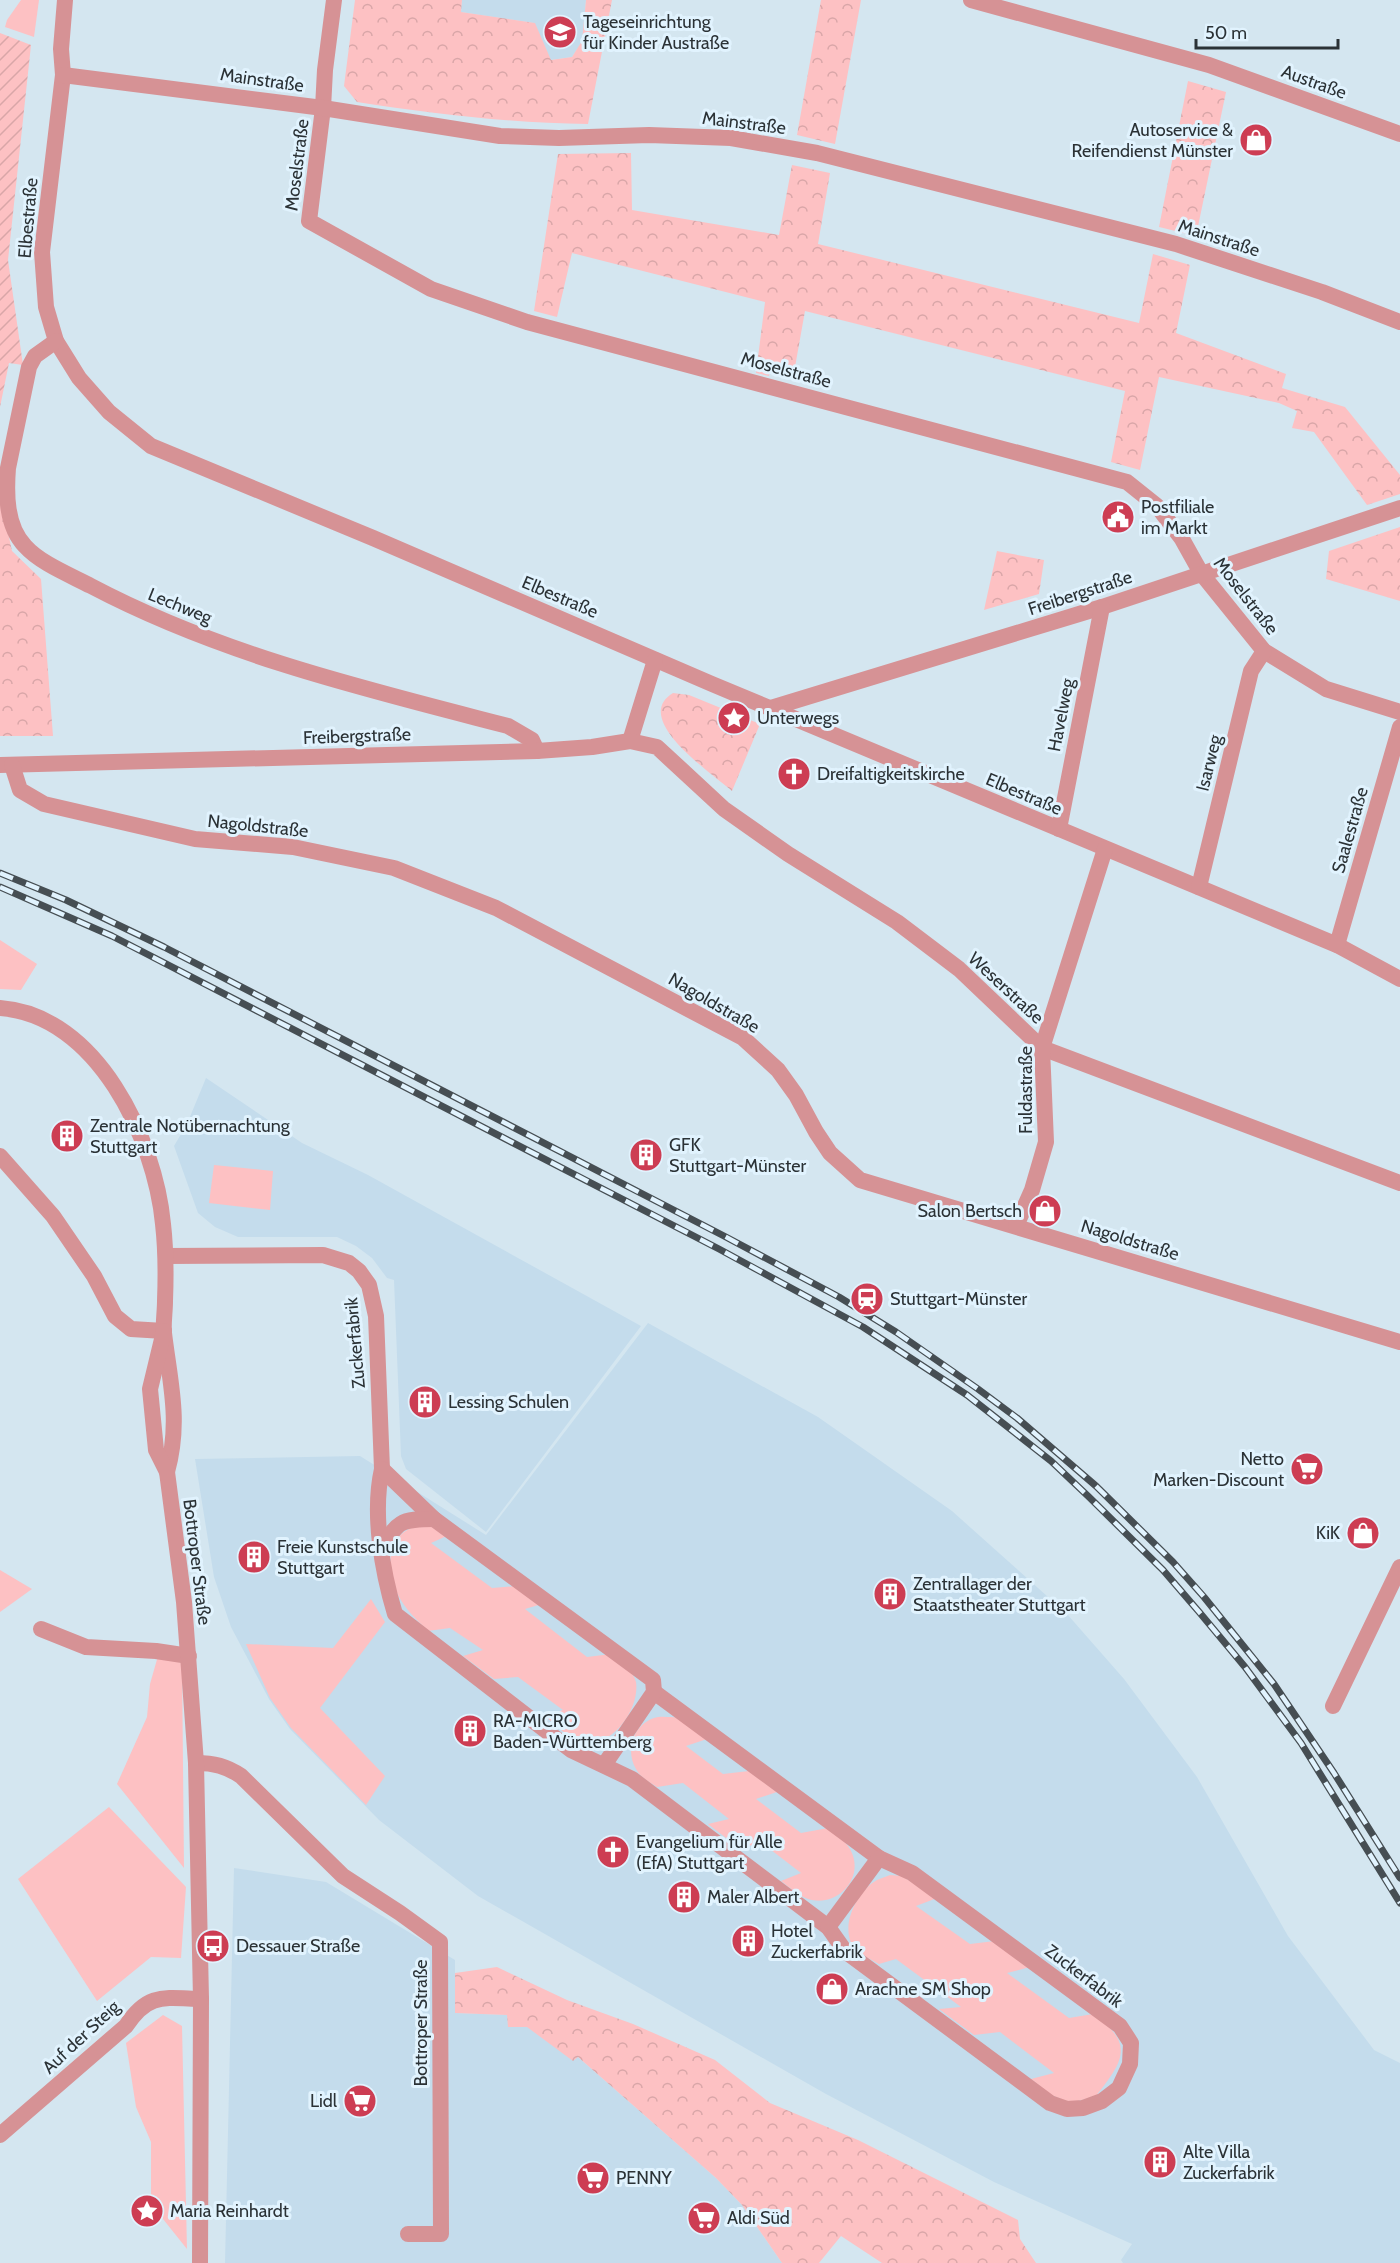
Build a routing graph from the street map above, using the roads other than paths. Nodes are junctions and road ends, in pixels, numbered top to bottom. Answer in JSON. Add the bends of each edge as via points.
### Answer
{"nodes":[{"id":1,"x":65,"y":0,"type":"edge"},
{"id":2,"x":334,"y":0,"type":"edge"},
{"id":3,"x":971,"y":0,"type":"edge"},
{"id":4,"x":63,"y":75,"type":"junction"},
{"id":5,"x":324,"y":108,"type":"junction"},
{"id":6,"x":1400,"y":134,"type":"edge"},
{"id":7,"x":1400,"y":322,"type":"edge"},
{"id":8,"x":56,"y":342,"type":"junction"},
{"id":9,"x":1400,"y":507,"type":"edge"},
{"id":10,"x":1201,"y":573,"type":"junction"},
{"id":11,"x":1102,"y":607,"type":"junction"},
{"id":12,"x":1264,"y":651,"type":"junction"},
{"id":13,"x":655,"y":660,"type":"junction"},
{"id":14,"x":771,"y":708,"type":"junction"},
{"id":15,"x":1400,"y":712,"type":"edge"},
{"id":16,"x":1400,"y":727,"type":"edge"},
{"id":17,"x":630,"y":741,"type":"junction"},
{"id":18,"x":537,"y":751,"type":"junction"},
{"id":19,"x":6,"y":765,"type":"edge"},
{"id":20,"x":1059,"y":830,"type":"junction"},
{"id":21,"x":1105,"y":849,"type":"junction"},
{"id":22,"x":1199,"y":887,"type":"junction"},
{"id":23,"x":1337,"y":945,"type":"junction"},
{"id":24,"x":1400,"y":979,"type":"edge"},
{"id":25,"x":0,"y":1008,"type":"edge"},
{"id":26,"x":1042,"y":1048,"type":"junction"},
{"id":27,"x":0,"y":1156,"type":"edge"},
{"id":28,"x":1400,"y":1183,"type":"edge"},
{"id":29,"x":1016,"y":1226,"type":"junction"},
{"id":30,"x":165,"y":1256,"type":"junction"},
{"id":31,"x":164,"y":1331,"type":"junction"},
{"id":32,"x":1400,"y":1342,"type":"edge"},
{"id":33,"x":382,"y":1469,"type":"junction"},
{"id":34,"x":166,"y":1472,"type":"junction"},
{"id":35,"x":434,"y":1519,"type":"junction"},
{"id":36,"x":381,"y":1552,"type":"junction"},
{"id":37,"x":1400,"y":1567,"type":"edge"},
{"id":38,"x":41,"y":1629,"type":"dead end"},
{"id":39,"x":189,"y":1656,"type":"junction"},
{"id":40,"x":654,"y":1692,"type":"junction"},
{"id":41,"x":1333,"y":1706,"type":"dead end"},
{"id":42,"x":196,"y":1763,"type":"junction"},
{"id":43,"x":604,"y":1765,"type":"junction"},
{"id":44,"x":879,"y":1858,"type":"junction"},
{"id":45,"x":828,"y":1927,"type":"junction"},
{"id":46,"x":201,"y":1999,"type":"junction"},
{"id":47,"x":0,"y":2135,"type":"edge"},
{"id":48,"x":408,"y":2234,"type":"dead end"},
{"id":49,"x":200,"y":2263,"type":"edge"}],
"edges":[{"from":1,"to":4,"type":"street","name":"Elbestraße"},
{"from":2,"to":5,"type":"street","name":"Moselstraße"},
{"from":3,"to":6,"type":"street","name":"Austraße","via":[[1209,65]]},
{"from":4,"to":5,"type":"street","name":"Mainstraße"},
{"from":4,"to":8,"type":"street","name":"Elbestraße","via":[[42,252],[46,307]]},
{"from":5,"to":7,"type":"street","name":"Mainstraße","via":[[500,136],[731,138],[817,153],[1176,244]]},
{"from":5,"to":10,"type":"street","name":"Moselstraße","via":[[309,221],[431,289],[527,322],[1127,482],[1157,506]]},
{"from":8,"to":13,"type":"street","name":"Elbestraße","via":[[79,378],[109,412],[151,446]]},
{"from":8,"to":18,"type":"street","name":"Lechweg","via":[[35,356],[29,367],[8,468],[10,521],[25,547],[54,567],[129,606],[231,648],[332,681],[508,726],[532,740]]},
{"from":9,"to":10,"type":"street","name":"Freibergstraße"},
{"from":10,"to":11,"type":"street","name":"Freibergstraße"},
{"from":10,"to":12,"type":"street","name":"Moselstraße"},
{"from":11,"to":14,"type":"street","name":"Freibergstraße"},
{"from":11,"to":20,"type":"street","name":"Havelweg"},
{"from":12,"to":15,"type":"street","name":"Moselstraße","via":[[1326,689]]},
{"from":12,"to":22,"type":"street","name":"Isarweg","via":[[1251,671]]},
{"from":13,"to":14,"type":"street","name":"Elbestraße"},
{"from":13,"to":17,"type":"street"},
{"from":14,"to":20,"type":"street","name":"Elbestraße"},
{"from":16,"to":23,"type":"street","name":"Saalestraße"},
{"from":17,"to":18,"type":"street","name":"Freibergstraße"},
{"from":17,"to":26,"type":"street","name":"Weserstraße","via":[[657,747],[724,809],[897,921],[959,969]]},
{"from":18,"to":19,"type":"street","name":"Freibergstraße"},
{"from":19,"to":29,"type":"street","name":"Nagoldstraße","via":[[20,790],[44,804],[195,839],[293,848],[394,868],[496,908],[744,1038],[778,1070],[830,1153],[860,1180]]},
{"from":20,"to":21,"type":"street","name":"Elbestraße"},
{"from":21,"to":22,"type":"street","name":"Elbestraße"},
{"from":21,"to":26,"type":"street","name":"Fuldastraße"},
{"from":22,"to":23,"type":"street","name":"Elbestraße"},
{"from":23,"to":24,"type":"street","name":"Elbestraße"},
{"from":25,"to":30,"type":"street","name":"Bottroper Straße","via":[[43,1019],[71,1036],[105,1071],[149,1156],[163,1222]]},
{"from":26,"to":28,"type":"street","name":"Weserstraße"},
{"from":26,"to":29,"type":"street","name":"Fuldastraße","via":[[1046,1142]]},
{"from":27,"to":31,"type":"street","via":[[53,1216],[94,1276],[115,1316],[131,1329]]},
{"from":29,"to":32,"type":"street","name":"Nagoldstraße"},
{"from":30,"to":31,"type":"street","name":"Bottroper Straße"},
{"from":30,"to":33,"type":"street","name":"Zuckerfabrik","via":[[323,1255],[349,1263],[359,1271],[369,1285],[376,1316]]},
{"from":31,"to":34,"type":"street","name":"Bottroper Straße","via":[[174,1411],[173,1449]]},
{"from":31,"to":34,"type":"street","name":"Bottroper Straße","via":[[150,1389],[156,1450]]},
{"from":33,"to":35,"type":"street","name":"Zuckerfabrik"},
{"from":33,"to":36,"type":"street","name":"Zuckerfabrik","via":[[378,1484]]},
{"from":34,"to":39,"type":"street","name":"Bottroper Straße"},
{"from":35,"to":36,"type":"street","via":[[407,1519],[395,1528]]},
{"from":35,"to":40,"type":"street","name":"Zuckerfabrik","via":[[653,1680]]},
{"from":36,"to":43,"type":"street","name":"Zuckerfabrik","via":[[395,1614],[571,1750]]},
{"from":37,"to":41,"type":"street"},
{"from":38,"to":39,"type":"street","via":[[86,1647]]},
{"from":39,"to":42,"type":"street","name":"Bottroper Straße"},
{"from":40,"to":43,"type":"street"},
{"from":40,"to":44,"type":"street","name":"Zuckerfabrik"},
{"from":42,"to":46,"type":"street","name":"Bottroper Straße"},
{"from":42,"to":48,"type":"street","name":"Bottroper Straße","via":[[217,1764],[241,1776],[343,1876],[440,1942],[441,2234]]},
{"from":43,"to":45,"type":"street","name":"Zuckerfabrik","via":[[632,1779]]},
{"from":44,"to":45,"type":"street"},
{"from":44,"to":45,"type":"street","name":"Zuckerfabrik","via":[[912,1873],[1120,2026],[1131,2043],[1130,2064],[1119,2088],[1102,2102],[1083,2108],[1067,2109],[1050,2103],[845,1951]]},
{"from":46,"to":47,"type":"street","name":"Auf der Steig","via":[[157,1998],[145,2004],[126,2026]]},
{"from":46,"to":49,"type":"street","name":"Bottroper Straße"}]}
